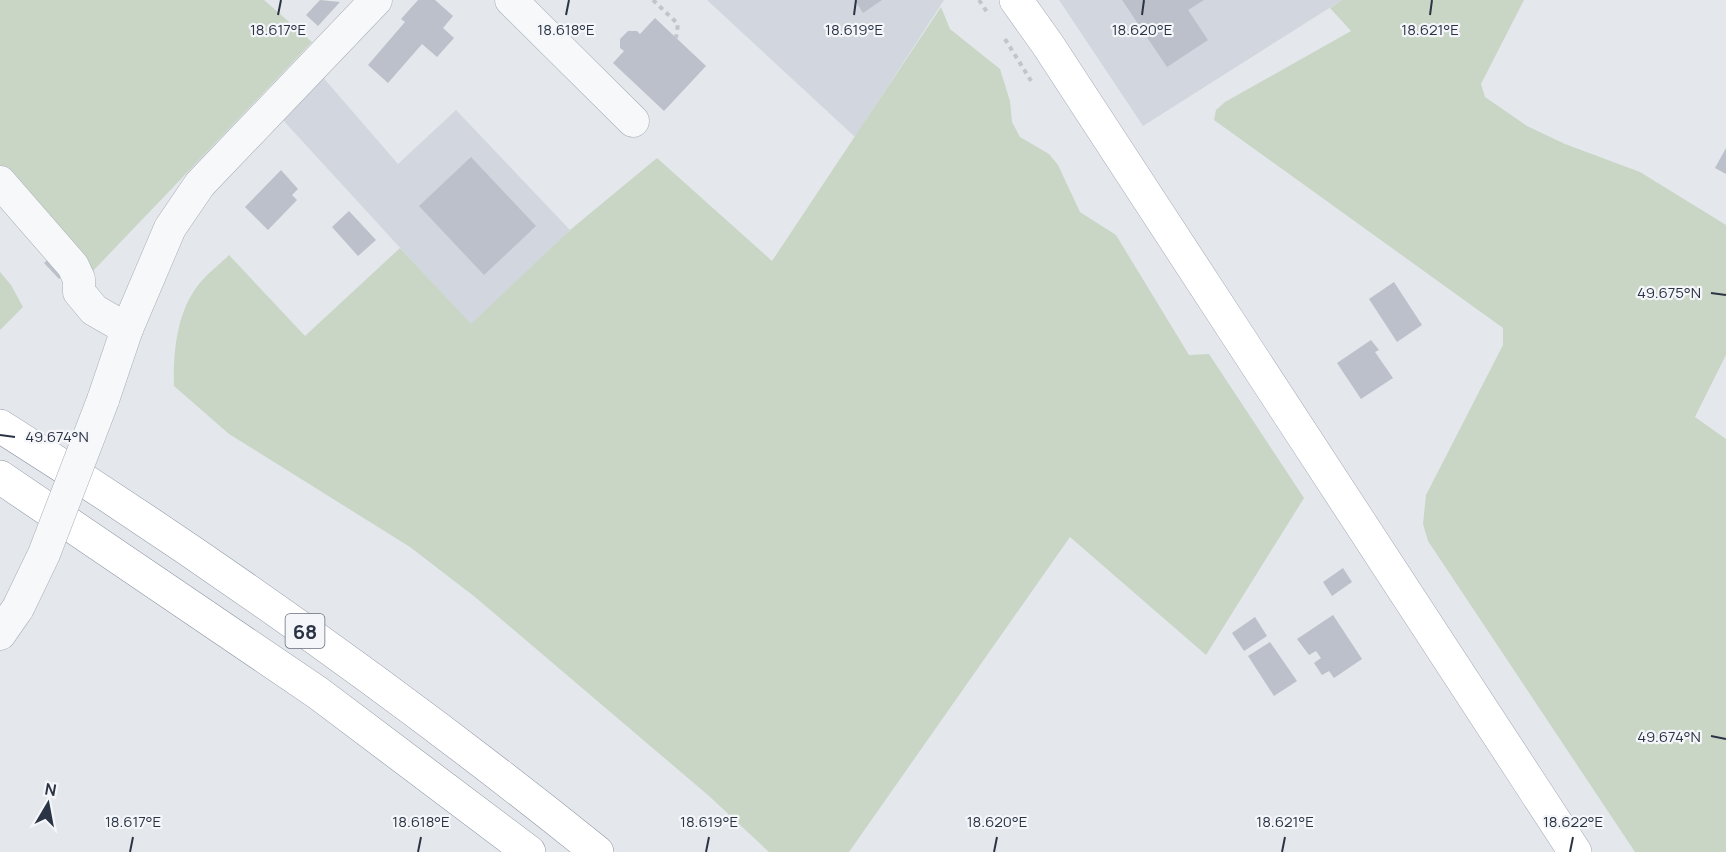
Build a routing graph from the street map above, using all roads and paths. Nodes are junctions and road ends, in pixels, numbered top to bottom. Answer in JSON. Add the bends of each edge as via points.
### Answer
{"nodes":[{"id":1,"x":376,"y":0,"type":"edge"},
{"id":2,"x":512,"y":0,"type":"edge"},
{"id":3,"x":653,"y":0,"type":"edge"},
{"id":4,"x":1016,"y":0,"type":"edge"},
{"id":5,"x":676,"y":38,"type":"dead end"},
{"id":6,"x":633,"y":121,"type":"dead end"},
{"id":7,"x":0,"y":182,"type":"edge"},
{"id":8,"x":127,"y":329,"type":"junction"},
{"id":9,"x":0,"y":426,"type":"edge"},
{"id":10,"x":0,"y":477,"type":"edge"},
{"id":11,"x":0,"y":634,"type":"edge"},
{"id":12,"x":529,"y":852,"type":"edge"},
{"id":13,"x":597,"y":852,"type":"edge"},
{"id":14,"x":1575,"y":852,"type":"edge"}],
"edges":[{"from":1,"to":8,"type":"street","via":[[200,184],[170,228]]},
{"from":2,"to":6,"type":"street"},
{"from":3,"to":5,"type":"path","via":[[678,24]]},
{"from":4,"to":14,"type":"main road"},
{"from":7,"to":8,"type":"street","via":[[73,266],[80,279],[80,292],[94,309]]},
{"from":8,"to":11,"type":"street","bridge":true,"via":[[44,554],[18,608]]},
{"from":9,"to":13,"type":"main road","number":"68","via":[[139,516],[342,657]]},
{"from":10,"to":12,"type":"main road","number":"68","via":[[318,693]]}]}
